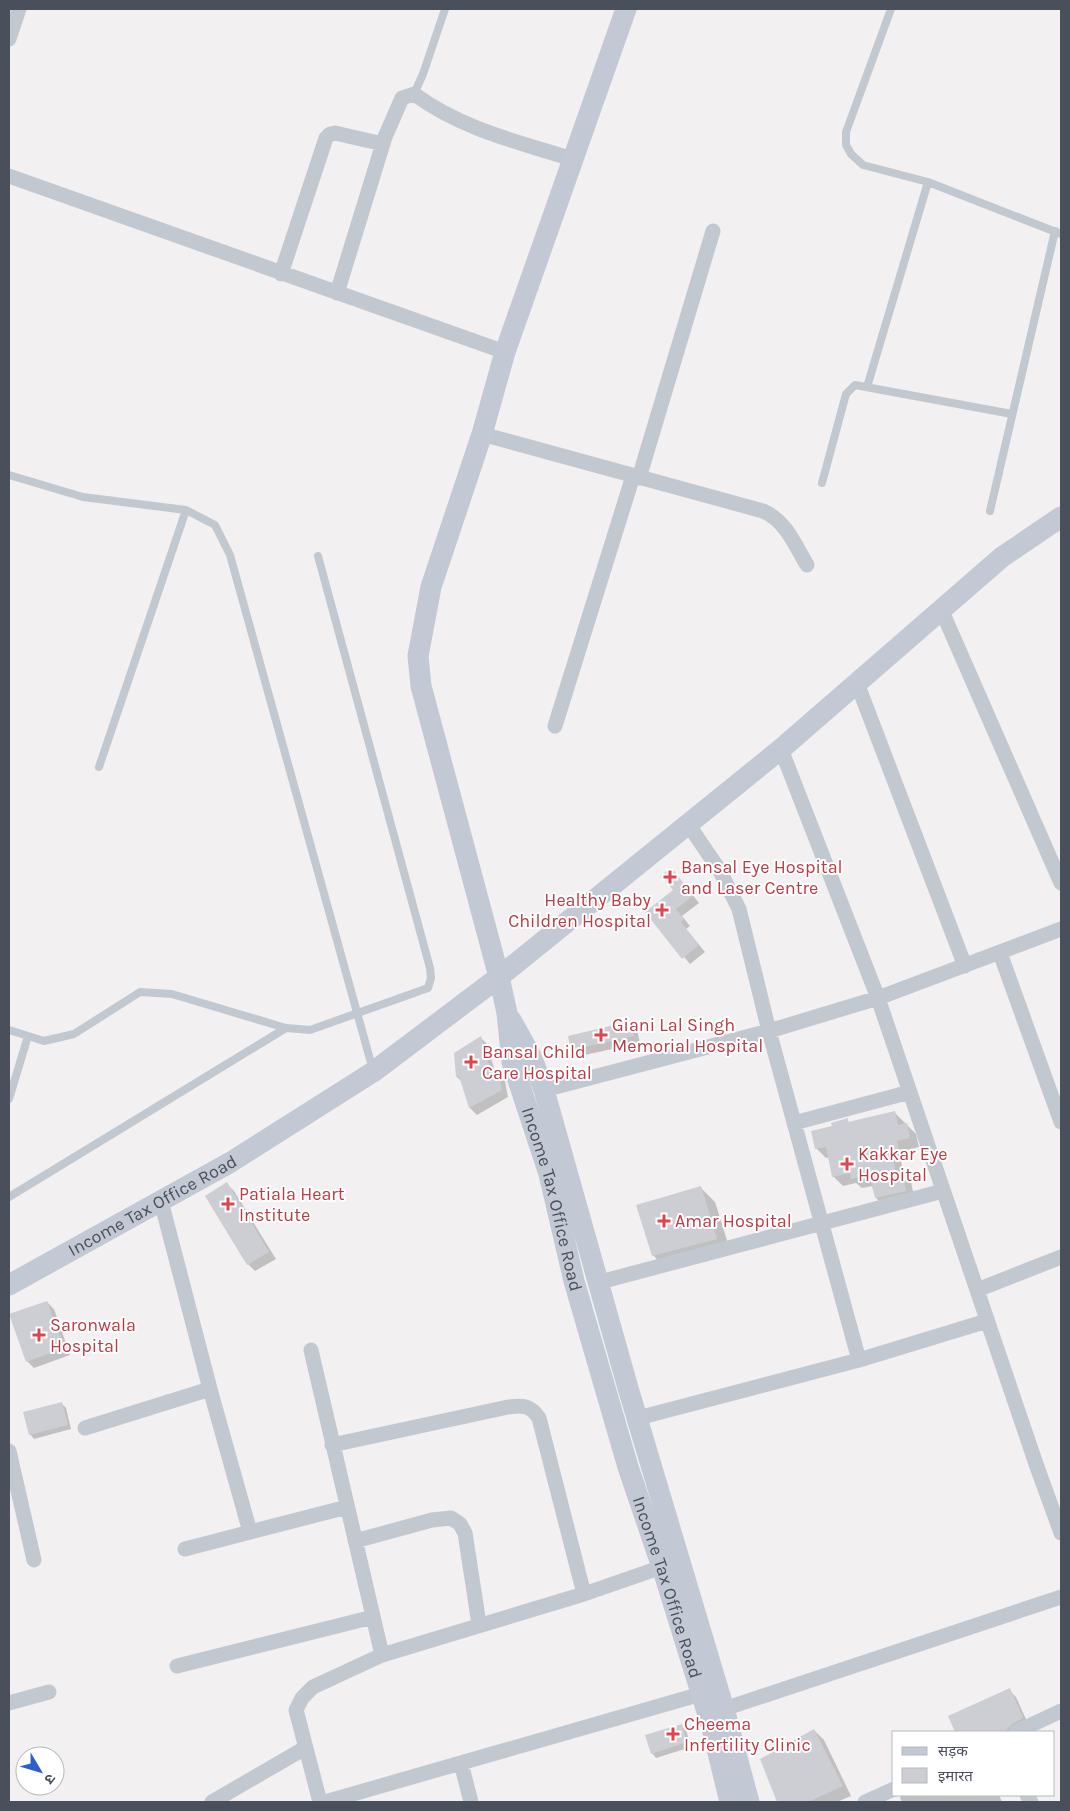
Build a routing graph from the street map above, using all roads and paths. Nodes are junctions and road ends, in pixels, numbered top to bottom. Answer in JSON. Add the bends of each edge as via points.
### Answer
{"nodes":[{"id":1,"x":19,"y":9,"type":"edge"},
{"id":2,"x":445,"y":9,"type":"edge"},
{"id":3,"x":626,"y":9,"type":"edge"},
{"id":4,"x":891,"y":9,"type":"edge"},
{"id":5,"x":9,"y":39,"type":"edge"},
{"id":6,"x":414,"y":94,"type":"junction"},
{"id":7,"x":383,"y":144,"type":"junction"},
{"id":8,"x":572,"y":159,"type":"junction"},
{"id":9,"x":9,"y":176,"type":"edge"},
{"id":10,"x":928,"y":182,"type":"junction"},
{"id":11,"x":713,"y":231,"type":"dead end"},
{"id":12,"x":1058,"y":233,"type":"edge"},
{"id":13,"x":281,"y":274,"type":"junction"},
{"id":14,"x":337,"y":293,"type":"junction"},
{"id":15,"x":505,"y":352,"type":"junction"},
{"id":16,"x":867,"y":388,"type":"junction"},
{"id":17,"x":1012,"y":414,"type":"junction"},
{"id":18,"x":482,"y":434,"type":"junction"},
{"id":19,"x":9,"y":475,"type":"edge"},
{"id":20,"x":636,"y":477,"type":"junction"},
{"id":21,"x":822,"y":483,"type":"dead end"},
{"id":22,"x":186,"y":510,"type":"junction"},
{"id":23,"x":990,"y":511,"type":"dead end"},
{"id":24,"x":1061,"y":517,"type":"edge"},
{"id":25,"x":318,"y":556,"type":"dead end"},
{"id":26,"x":807,"y":565,"type":"dead end"},
{"id":27,"x":941,"y":608,"type":"junction"},
{"id":28,"x":857,"y":683,"type":"junction"},
{"id":29,"x":555,"y":726,"type":"dead end"},
{"id":30,"x":781,"y":749,"type":"junction"},
{"id":31,"x":99,"y":767,"type":"dead end"},
{"id":32,"x":688,"y":824,"type":"junction"},
{"id":33,"x":1061,"y":883,"type":"edge"},
{"id":34,"x":1061,"y":929,"type":"edge"},
{"id":35,"x":1000,"y":952,"type":"junction"},
{"id":36,"x":965,"y":966,"type":"junction"},
{"id":37,"x":499,"y":977,"type":"junction"},
{"id":38,"x":878,"y":998,"type":"junction"},
{"id":39,"x":507,"y":1013,"type":"junction"},
{"id":40,"x":357,"y":1014,"type":"junction"},
{"id":41,"x":286,"y":1028,"type":"junction"},
{"id":42,"x":9,"y":1030,"type":"edge"},
{"id":43,"x":769,"y":1031,"type":"junction"},
{"id":44,"x":28,"y":1036,"type":"junction"},
{"id":45,"x":373,"y":1072,"type":"junction"},
{"id":46,"x":544,"y":1090,"type":"junction"},
{"id":47,"x":910,"y":1092,"type":"junction"},
{"id":48,"x":9,"y":1099,"type":"edge"},
{"id":49,"x":1061,"y":1122,"type":"edge"},
{"id":50,"x":794,"y":1123,"type":"junction"},
{"id":51,"x":943,"y":1191,"type":"junction"},
{"id":52,"x":9,"y":1197,"type":"edge"},
{"id":53,"x":161,"y":1201,"type":"junction"},
{"id":54,"x":821,"y":1223,"type":"junction"},
{"id":55,"x":1061,"y":1257,"type":"edge"},
{"id":56,"x":600,"y":1282,"type":"junction"},
{"id":57,"x":9,"y":1285,"type":"edge"},
{"id":58,"x":977,"y":1290,"type":"junction"},
{"id":59,"x":987,"y":1321,"type":"junction"},
{"id":60,"x":311,"y":1350,"type":"dead end"},
{"id":61,"x":858,"y":1360,"type":"junction"},
{"id":62,"x":210,"y":1389,"type":"junction"},
{"id":63,"x":638,"y":1418,"type":"junction"},
{"id":64,"x":85,"y":1428,"type":"dead end"},
{"id":65,"x":332,"y":1445,"type":"junction"},
{"id":66,"x":9,"y":1451,"type":"edge"},
{"id":67,"x":347,"y":1508,"type":"junction"},
{"id":68,"x":250,"y":1532,"type":"junction"},
{"id":69,"x":1061,"y":1533,"type":"edge"},
{"id":70,"x":355,"y":1541,"type":"junction"},
{"id":71,"x":184,"y":1549,"type":"dead end"},
{"id":72,"x":34,"y":1560,"type":"dead end"},
{"id":73,"x":662,"y":1567,"type":"junction"},
{"id":74,"x":584,"y":1594,"type":"junction"},
{"id":75,"x":1061,"y":1597,"type":"edge"},
{"id":76,"x":373,"y":1616,"type":"junction"},
{"id":77,"x":479,"y":1624,"type":"junction"},
{"id":78,"x":696,"y":1647,"type":"junction"},
{"id":79,"x":382,"y":1655,"type":"junction"},
{"id":80,"x":178,"y":1666,"type":"dead end"},
{"id":81,"x":49,"y":1692,"type":"dead end"},
{"id":82,"x":701,"y":1694,"type":"junction"},
{"id":83,"x":9,"y":1702,"type":"edge"},
{"id":84,"x":724,"y":1709,"type":"junction"},
{"id":85,"x":1061,"y":1711,"type":"edge"},
{"id":86,"x":1018,"y":1731,"type":"edge"},
{"id":87,"x":305,"y":1748,"type":"junction"},
{"id":88,"x":461,"y":1763,"type":"junction"},
{"id":89,"x":892,"y":1790,"type":"edge"},
{"id":90,"x":212,"y":1802,"type":"edge"},
{"id":91,"x":320,"y":1802,"type":"edge"},
{"id":92,"x":325,"y":1802,"type":"edge"},
{"id":93,"x":471,"y":1802,"type":"edge"},
{"id":94,"x":730,"y":1802,"type":"edge"},
{"id":95,"x":749,"y":1802,"type":"edge"},
{"id":96,"x":864,"y":1802,"type":"edge"}],
"edges":[{"from":1,"to":5,"type":"street"},
{"from":2,"to":6,"type":"lane"},
{"from":3,"to":8,"type":"main road"},
{"from":4,"to":10,"type":"lane","via":[[846,132],[846,145],[863,164]]},
{"from":6,"to":7,"type":"street","via":[[408,94],[398,102]]},
{"from":6,"to":8,"type":"street","via":[[473,128]]},
{"from":7,"to":13,"type":"street","via":[[335,133],[326,138]]},
{"from":7,"to":14,"type":"street"},
{"from":8,"to":15,"type":"main road"},
{"from":9,"to":13,"type":"street"},
{"from":10,"to":12,"type":"lane"},
{"from":10,"to":16,"type":"lane"},
{"from":11,"to":20,"type":"street"},
{"from":12,"to":17,"type":"lane"},
{"from":13,"to":14,"type":"street"},
{"from":14,"to":15,"type":"street"},
{"from":15,"to":18,"type":"main road"},
{"from":16,"to":17,"type":"lane"},
{"from":16,"to":21,"type":"lane","via":[[855,385],[846,394]]},
{"from":17,"to":23,"type":"lane"},
{"from":18,"to":20,"type":"street"},
{"from":18,"to":37,"type":"main road","via":[[431,587],[418,656],[421,686]]},
{"from":19,"to":22,"type":"lane","via":[[83,496]]},
{"from":20,"to":26,"type":"street","via":[[774,516],[784,525]]},
{"from":20,"to":29,"type":"street"},
{"from":22,"to":31,"type":"lane"},
{"from":22,"to":40,"type":"lane","via":[[215,525],[230,555]]},
{"from":24,"to":27,"type":"main road","via":[[1002,557]]},
{"from":25,"to":40,"type":"lane","via":[[432,978],[428,988]]},
{"from":27,"to":28,"type":"main road"},
{"from":27,"to":33,"type":"street"},
{"from":28,"to":30,"type":"main road"},
{"from":28,"to":36,"type":"street"},
{"from":30,"to":32,"type":"main road"},
{"from":30,"to":38,"type":"street"},
{"from":32,"to":37,"type":"main road"},
{"from":32,"to":43,"type":"street","via":[[720,871],[739,909]]},
{"from":34,"to":35,"type":"street"},
{"from":35,"to":36,"type":"street"},
{"from":35,"to":49,"type":"street"},
{"from":36,"to":38,"type":"street"},
{"from":37,"to":39,"type":"main road","name":"Income Tax Office Road"},
{"from":37,"to":45,"type":"main road","name":"Income Tax Office Road"},
{"from":38,"to":43,"type":"street"},
{"from":38,"to":47,"type":"street"},
{"from":39,"to":46,"type":"main road","via":[[531,1056]]},
{"from":39,"to":73,"type":"main road","name":"Income Tax Office Road","via":[[512,1062],[548,1174],[574,1281],[628,1467]]},
{"from":40,"to":41,"type":"lane","via":[[310,1030]]},
{"from":40,"to":45,"type":"lane"},
{"from":41,"to":44,"type":"lane","via":[[172,994],[140,992],[74,1034],[44,1041]]},
{"from":41,"to":52,"type":"lane"},
{"from":42,"to":44,"type":"lane"},
{"from":43,"to":46,"type":"street"},
{"from":43,"to":50,"type":"street"},
{"from":44,"to":48,"type":"lane"},
{"from":45,"to":53,"type":"main road","name":"Income Tax Office Road","via":[[231,1162]]},
{"from":46,"to":56,"type":"main road"},
{"from":47,"to":50,"type":"street"},
{"from":47,"to":51,"type":"street"},
{"from":50,"to":54,"type":"street"},
{"from":51,"to":54,"type":"street"},
{"from":51,"to":58,"type":"street"},
{"from":53,"to":57,"type":"main road","name":"Income Tax Office Road"},
{"from":53,"to":62,"type":"street"},
{"from":54,"to":56,"type":"street"},
{"from":54,"to":61,"type":"street"},
{"from":55,"to":58,"type":"street"},
{"from":56,"to":63,"type":"main road"},
{"from":58,"to":59,"type":"street"},
{"from":59,"to":61,"type":"street"},
{"from":59,"to":69,"type":"street"},
{"from":60,"to":65,"type":"street"},
{"from":61,"to":63,"type":"street"},
{"from":62,"to":64,"type":"street"},
{"from":62,"to":68,"type":"street"},
{"from":63,"to":78,"type":"main road"},
{"from":65,"to":67,"type":"street"},
{"from":65,"to":74,"type":"street","via":[[508,1407],[523,1405],[532,1408],[539,1418]]},
{"from":66,"to":72,"type":"street"},
{"from":67,"to":68,"type":"street"},
{"from":67,"to":70,"type":"street"},
{"from":68,"to":71,"type":"street"},
{"from":70,"to":76,"type":"street"},
{"from":70,"to":77,"type":"street","via":[[432,1520],[451,1518],[460,1524],[465,1533]]},
{"from":73,"to":74,"type":"street"},
{"from":73,"to":78,"type":"main road","name":"Income Tax Office Road"},
{"from":74,"to":77,"type":"street"},
{"from":75,"to":84,"type":"street"},
{"from":76,"to":79,"type":"street"},
{"from":76,"to":80,"type":"street"},
{"from":77,"to":79,"type":"street"},
{"from":78,"to":82,"type":"main road","name":"Income Tax Office Road"},
{"from":78,"to":84,"type":"main road"},
{"from":79,"to":87,"type":"street","via":[[313,1687],[302,1698],[296,1710]]},
{"from":81,"to":83,"type":"street"},
{"from":82,"to":88,"type":"street"},
{"from":82,"to":94,"type":"main road","name":"Income Tax Office Road"},
{"from":84,"to":95,"type":"main road"},
{"from":85,"to":86,"type":"street"},
{"from":87,"to":90,"type":"street"},
{"from":87,"to":91,"type":"street"},
{"from":88,"to":92,"type":"street"},
{"from":88,"to":93,"type":"street"},
{"from":89,"to":96,"type":"street"}]}
